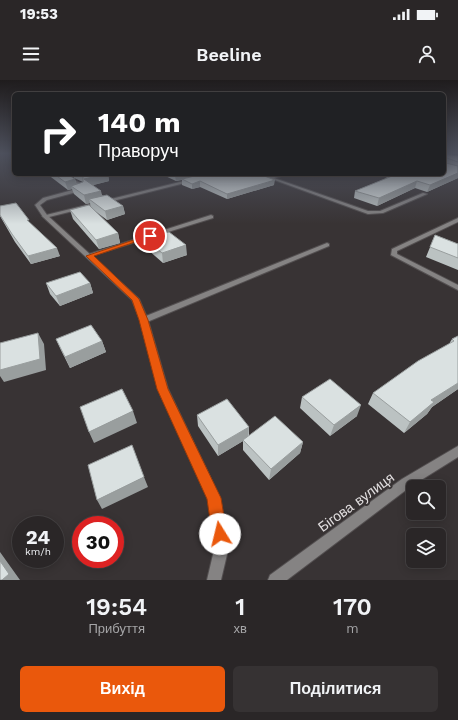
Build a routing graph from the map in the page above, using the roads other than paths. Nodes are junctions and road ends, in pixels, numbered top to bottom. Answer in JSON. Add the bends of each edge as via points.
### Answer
{"nodes":[{"id":1,"x":69,"y":177,"type":"edge"},
{"id":2,"x":201,"y":178,"type":"edge"},
{"id":3,"x":270,"y":178,"type":"edge"},
{"id":4,"x":425,"y":194,"type":"dead end"},
{"id":5,"x":46,"y":216,"type":"junction"},
{"id":6,"x":211,"y":217,"type":"dead end"},
{"id":7,"x":458,"y":220,"type":"edge"},
{"id":8,"x":327,"y":246,"type":"dead end"},
{"id":9,"x":89,"y":256,"type":"junction"},
{"id":10,"x":458,"y":288,"type":"edge"},
{"id":11,"x":144,"y":320,"type":"junction"},
{"id":12,"x":458,"y":451,"type":"edge"},
{"id":13,"x":214,"y":580,"type":"edge"},
{"id":14,"x":275,"y":580,"type":"edge"}],
"edges":[{"from":1,"to":5,"type":"street","via":[[82,186],[82,189],[39,202],[37,205]]},
{"from":2,"to":5,"type":"street"},
{"from":3,"to":4,"type":"street","via":[[368,213],[381,212]]},
{"from":5,"to":9,"type":"street"},
{"from":6,"to":9,"type":"street"},
{"from":7,"to":10,"type":"street","via":[[394,250],[394,255],[404,261]]},
{"from":8,"to":11,"type":"street"},
{"from":9,"to":11,"type":"street","via":[[135,299]]},
{"from":11,"to":13,"type":"street","via":[[163,389],[214,498],[222,546]]},
{"from":12,"to":14,"type":"street","name":"Бігова вулиця","via":[[406,484]]}]}
